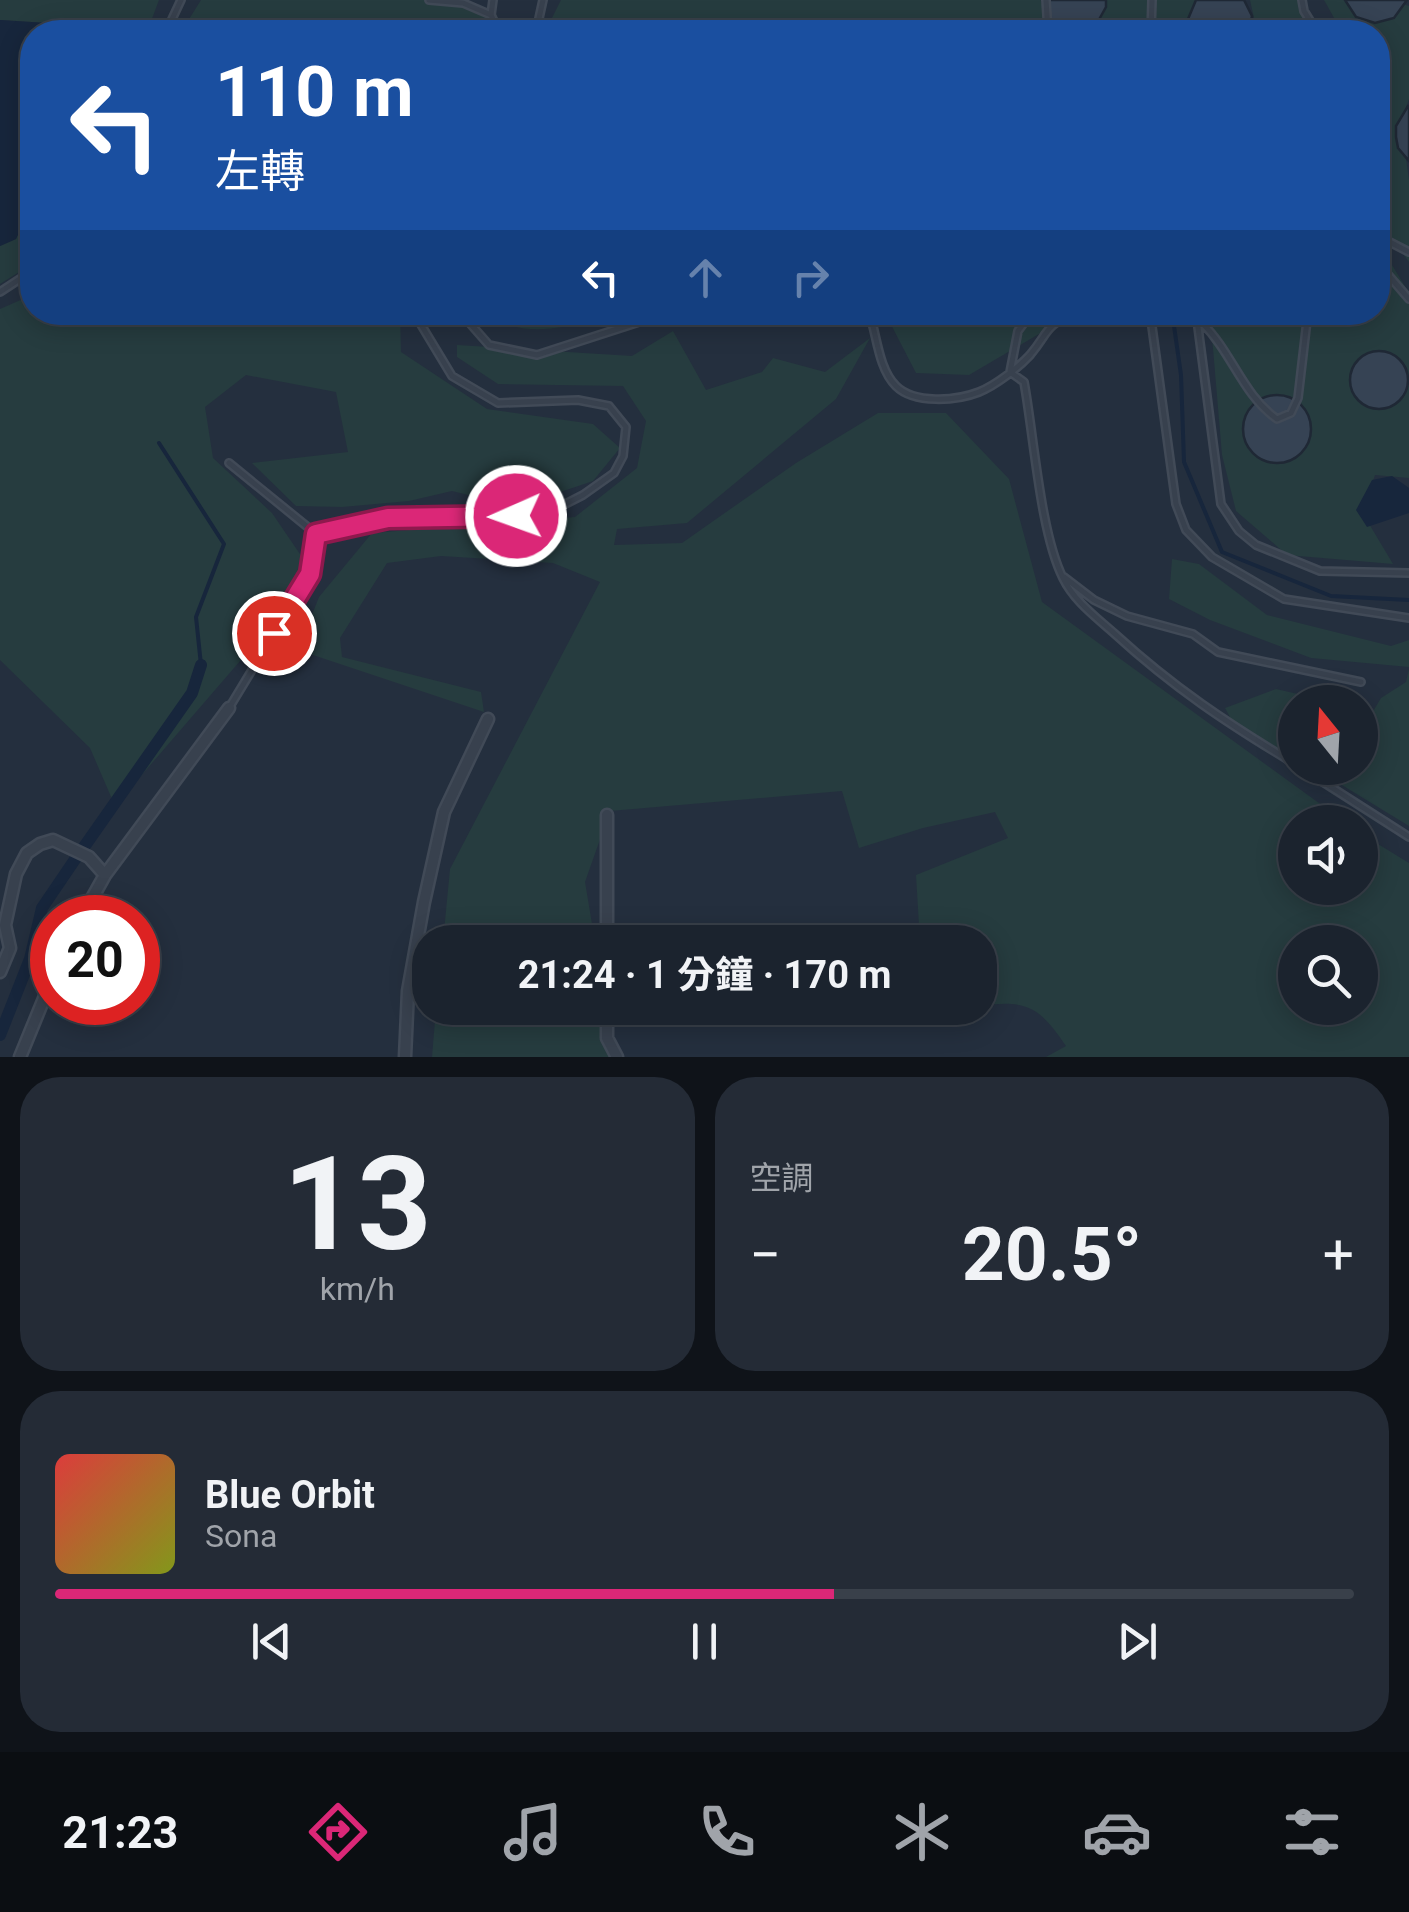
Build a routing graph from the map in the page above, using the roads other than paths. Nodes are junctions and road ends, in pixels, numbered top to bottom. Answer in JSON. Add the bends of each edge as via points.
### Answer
{"nodes":[{"id":1,"x":429,"y":0,"type":"edge"},
{"id":2,"x":493,"y":0,"type":"edge"},
{"id":3,"x":491,"y":15,"type":"junction"},
{"id":4,"x":493,"y":20,"type":"edge"},
{"id":5,"x":1390,"y":276,"type":"edge"},
{"id":6,"x":1398,"y":284,"type":"junction"},
{"id":7,"x":1409,"y":287,"type":"edge"},
{"id":8,"x":1409,"y":299,"type":"edge"},
{"id":9,"x":421,"y":325,"type":"edge"},
{"id":10,"x":471,"y":325,"type":"edge"},
{"id":11,"x":630,"y":325,"type":"edge"},
{"id":12,"x":873,"y":325,"type":"edge"},
{"id":13,"x":1022,"y":325,"type":"edge"},
{"id":14,"x":1050,"y":325,"type":"edge"},
{"id":15,"x":1152,"y":325,"type":"edge"},
{"id":16,"x":1200,"y":325,"type":"edge"},
{"id":17,"x":1204,"y":325,"type":"edge"},
{"id":18,"x":1306,"y":325,"type":"edge"},
{"id":19,"x":1010,"y":372,"type":"junction"},
{"id":20,"x":229,"y":463,"type":"dead end"},
{"id":21,"x":316,"y":534,"type":"junction"},
{"id":22,"x":1409,"y":573,"type":"edge"},
{"id":23,"x":1061,"y":575,"type":"junction"},
{"id":24,"x":1409,"y":618,"type":"edge"},
{"id":25,"x":1361,"y":682,"type":"dead end"},
{"id":26,"x":230,"y":708,"type":"joint"},
{"id":27,"x":488,"y":719,"type":"dead end"},
{"id":28,"x":1278,"y":754,"type":"edge"},
{"id":29,"x":1328,"y":785,"type":"edge"},
{"id":30,"x":607,"y":815,"type":"dead end"},
{"id":31,"x":1409,"y":836,"type":"edge"},
{"id":32,"x":105,"y":875,"type":"junction"},
{"id":33,"x":93,"y":895,"type":"edge"},
{"id":34,"x":607,"y":925,"type":"edge"},
{"id":35,"x":0,"y":972,"type":"edge"},
{"id":36,"x":33,"y":1025,"type":"edge"},
{"id":37,"x":607,"y":1025,"type":"edge"},
{"id":38,"x":20,"y":1057,"type":"edge"},
{"id":39,"x":405,"y":1057,"type":"edge"},
{"id":40,"x":618,"y":1057,"type":"edge"}],
"edges":[{"from":1,"to":3,"type":"lane","via":[[463,3]]},
{"from":2,"to":3,"type":"lane"},
{"from":3,"to":4,"type":"lane"},
{"from":5,"to":6,"type":"lane"},
{"from":6,"to":7,"type":"lane"},
{"from":6,"to":8,"type":"lane"},
{"from":9,"to":21,"type":"lane","via":[[452,376],[498,403],[578,400],[609,406],[626,427],[623,456],[614,473],[544,515],[388,518]]},
{"from":10,"to":11,"type":"lane","via":[[489,345],[537,355]]},
{"from":12,"to":19,"type":"lane","via":[[894,384],[908,395],[940,399],[979,392]]},
{"from":13,"to":19,"type":"lane"},
{"from":14,"to":19,"type":"lane"},
{"from":15,"to":24,"type":"lane","via":[[1176,504],[1186,530],[1212,557],[1284,599]]},
{"from":16,"to":22,"type":"lane","via":[[1221,504],[1240,531],[1320,571]]},
{"from":17,"to":18,"type":"lane","via":[[1258,406],[1277,419],[1291,413],[1298,398]]},
{"from":19,"to":23,"type":"lane","via":[[1024,382]]},
{"from":20,"to":21,"type":"lane"},
{"from":21,"to":26,"type":"lane","via":[[310,574]]},
{"from":23,"to":25,"type":"lane","via":[[1094,600],[1193,634],[1218,652]]},
{"from":23,"to":28,"type":"lane","via":[[1073,595],[1153,669]]},
{"from":26,"to":32,"type":"street"},
{"from":27,"to":39,"type":"street","via":[[444,812],[408,991]]},
{"from":29,"to":31,"type":"lane"},
{"from":30,"to":34,"type":"street"},
{"from":32,"to":33,"type":"street"},
{"from":32,"to":35,"type":"street","via":[[89,858],[53,840],[27,853],[16,874],[5,925],[10,948]]},
{"from":36,"to":38,"type":"street"},
{"from":37,"to":40,"type":"street"}]}
